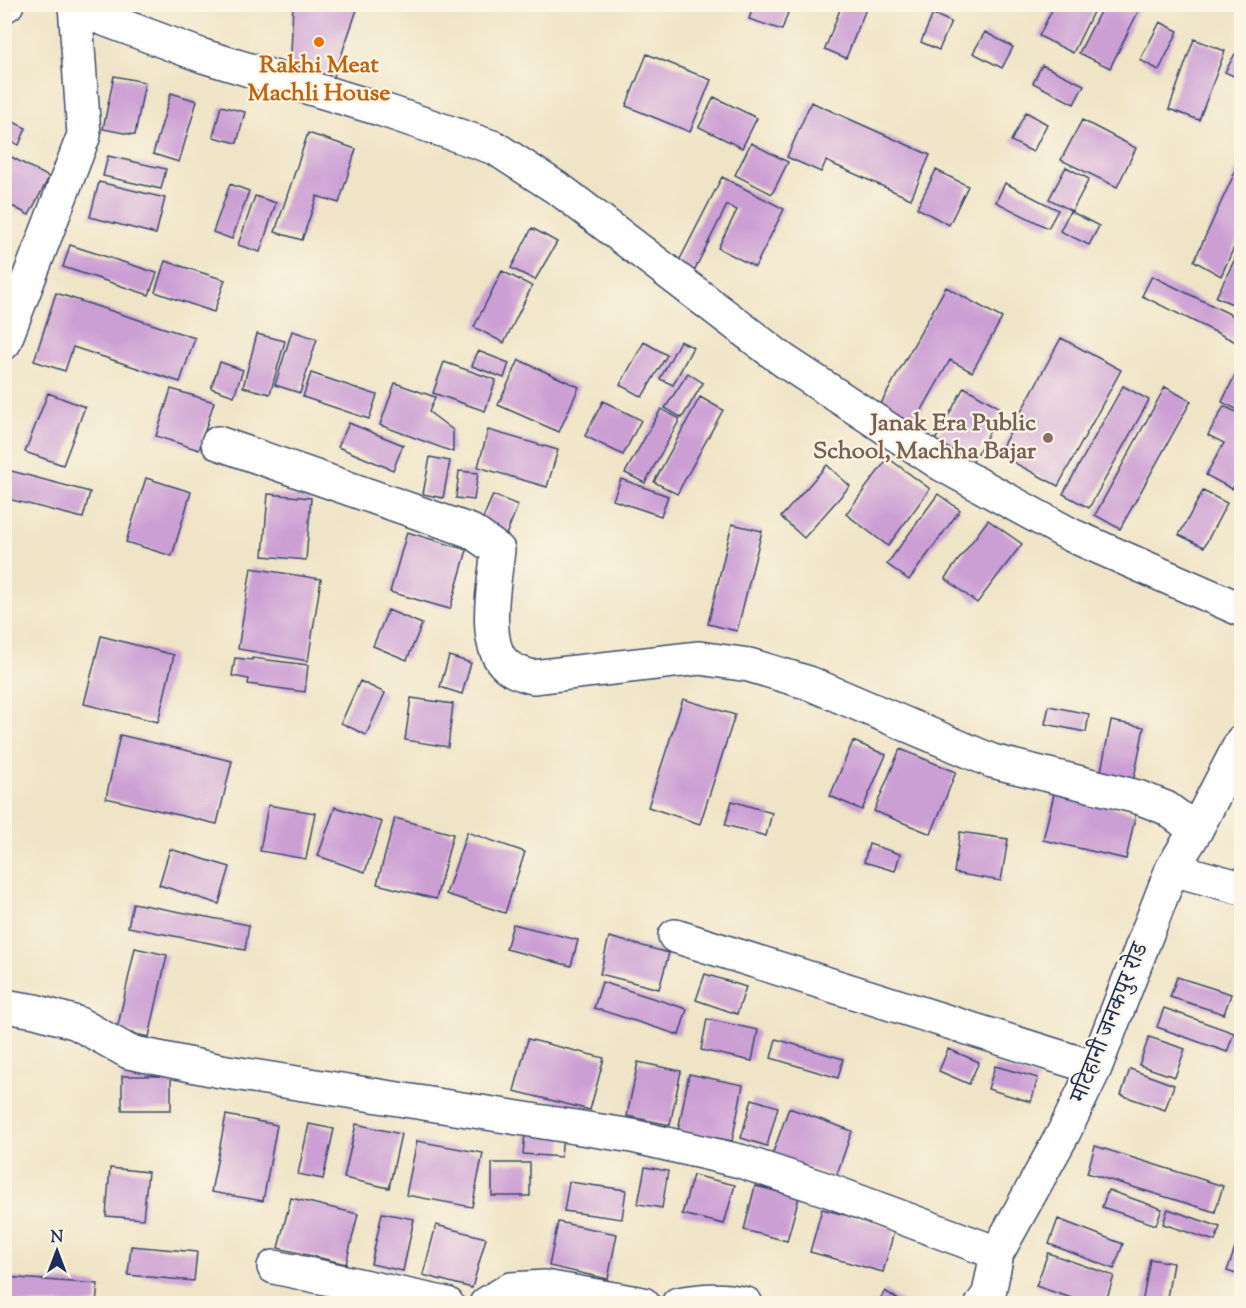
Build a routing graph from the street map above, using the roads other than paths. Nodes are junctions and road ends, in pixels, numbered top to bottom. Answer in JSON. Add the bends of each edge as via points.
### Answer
{"nodes":[{"id":1,"x":76,"y":7,"type":"edge"},
{"id":2,"x":4,"y":343,"type":"edge"},
{"id":3,"x":218,"y":443,"type":"dead end"},
{"id":4,"x":1242,"y":610,"type":"edge"},
{"id":5,"x":1242,"y":741,"type":"edge"},
{"id":6,"x":1196,"y":831,"type":"junction"},
{"id":7,"x":1172,"y":869,"type":"junction"},
{"id":8,"x":1242,"y":888,"type":"edge"},
{"id":9,"x":675,"y":936,"type":"dead end"},
{"id":10,"x":4,"y":1006,"type":"edge"},
{"id":11,"x":1095,"y":1068,"type":"junction"},
{"id":12,"x":997,"y":1253,"type":"junction"},
{"id":13,"x":274,"y":1267,"type":"dead end"},
{"id":14,"x":994,"y":1300,"type":"edge"},
{"id":15,"x":447,"y":1304,"type":"edge"},
{"id":16,"x":486,"y":1304,"type":"edge"},
{"id":17,"x":643,"y":1304,"type":"edge"},
{"id":18,"x":678,"y":1304,"type":"edge"},
{"id":19,"x":746,"y":1304,"type":"edge"}],
"edges":[{"from":1,"to":2,"type":"street","via":[[84,135]]},
{"from":1,"to":4,"type":"street","via":[[203,56],[495,148],[563,192],[783,360],[941,464],[1071,535]]},
{"from":3,"to":6,"type":"street","via":[[471,531],[498,550],[492,633],[503,663],[514,671],[533,677],[699,658],[749,665],[809,683],[992,760],[1138,797],[1166,808]]},
{"from":5,"to":6,"type":"street","name":"मटिहानी जनकपुर रोड"},
{"from":6,"to":7,"type":"street","name":"मटिहानी जनकपुर रोड"},
{"from":7,"to":8,"type":"street"},
{"from":7,"to":11,"type":"street","name":"मटिहानी जनकपुर रोड"},
{"from":9,"to":11,"type":"street"},
{"from":10,"to":12,"type":"street","via":[[77,1023],[129,1052],[220,1071],[632,1136],[740,1161]]},
{"from":11,"to":12,"type":"street","name":"मटिहानी जनकपुर रोड"},
{"from":12,"to":14,"type":"street","name":"मटिहानी जनकपुर रोड"},
{"from":13,"to":15,"type":"street"},
{"from":16,"to":17,"type":"street","via":[[511,1289],[546,1287]]},
{"from":18,"to":19,"type":"street","via":[[707,1299]]}]}
